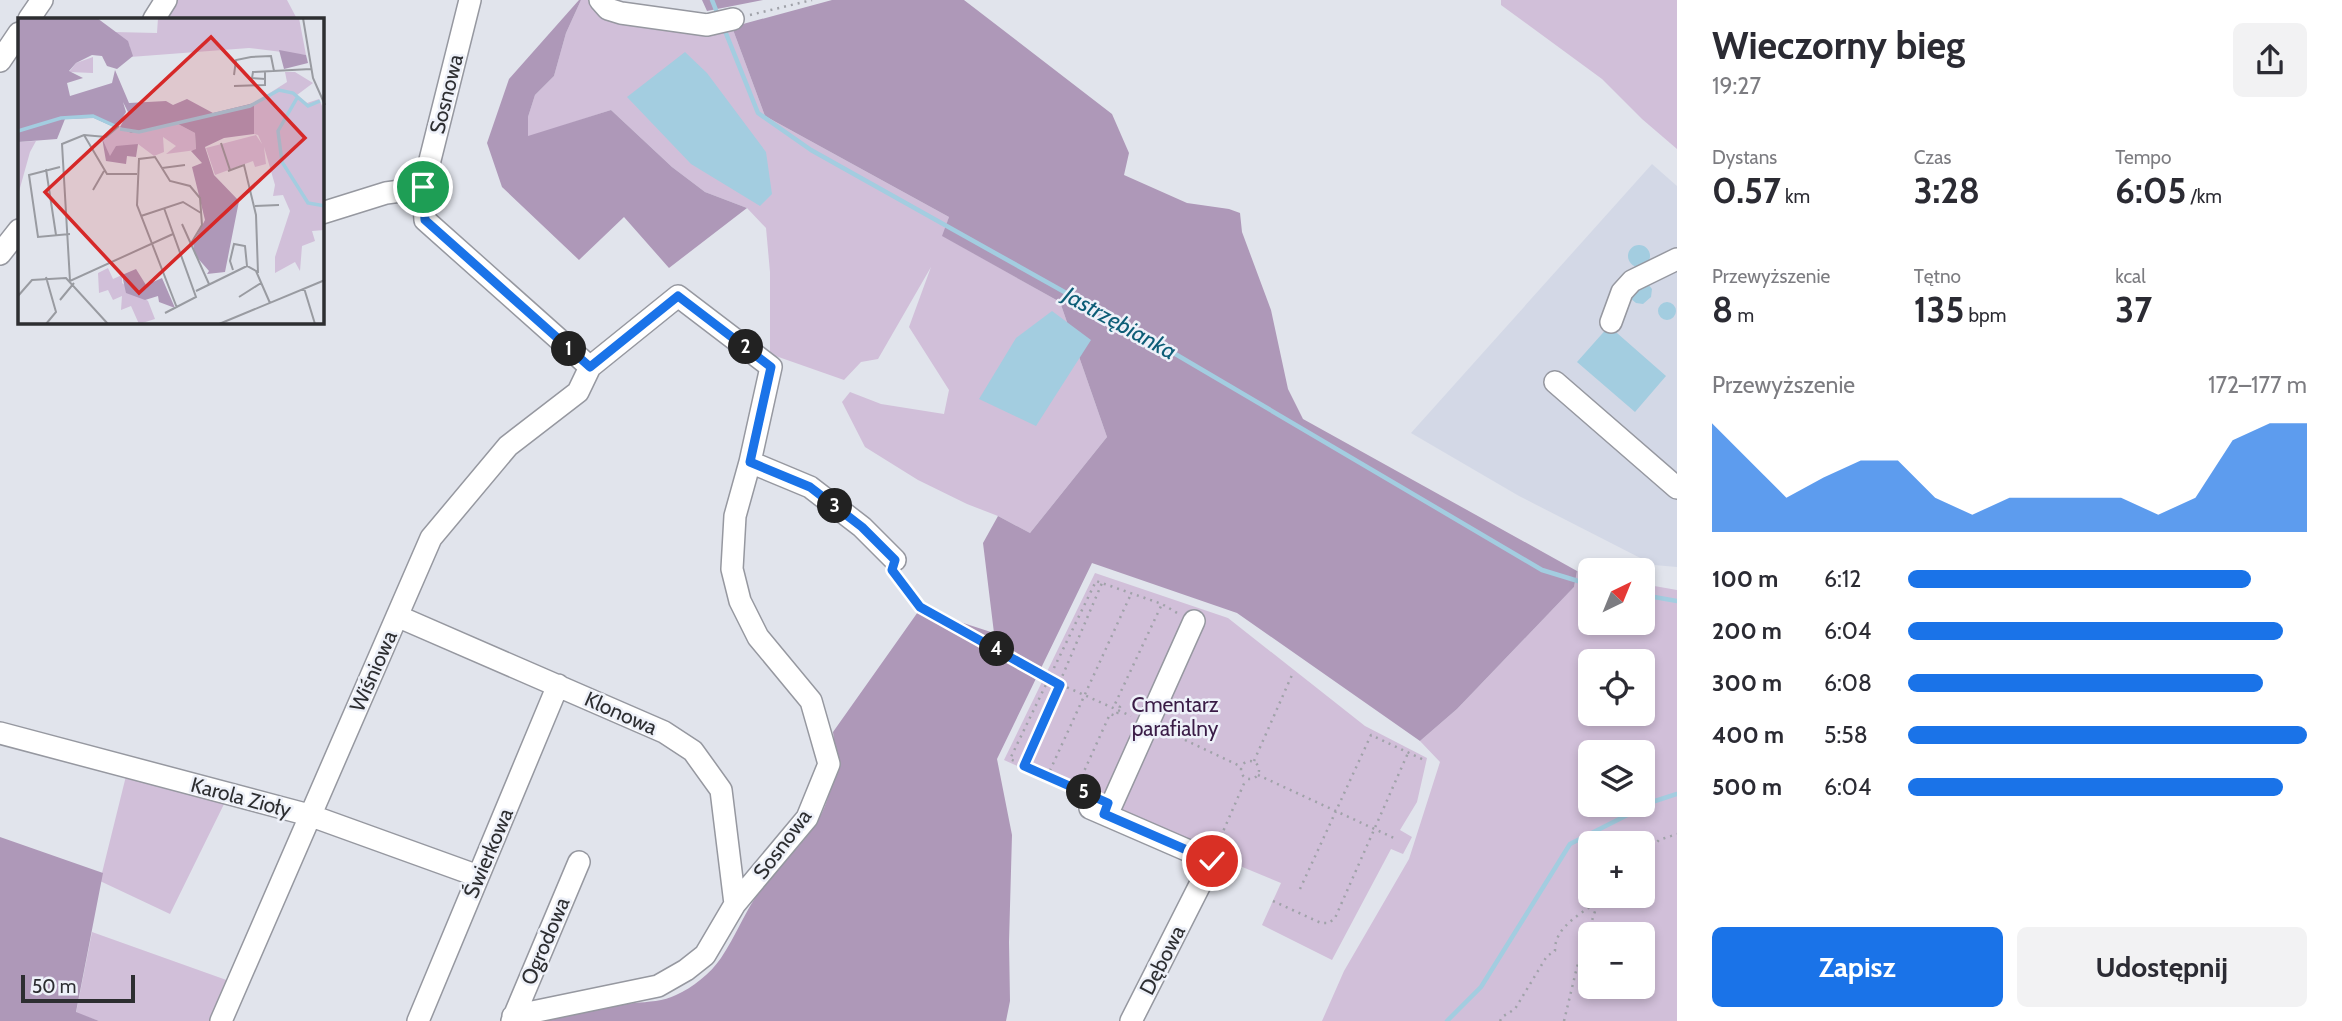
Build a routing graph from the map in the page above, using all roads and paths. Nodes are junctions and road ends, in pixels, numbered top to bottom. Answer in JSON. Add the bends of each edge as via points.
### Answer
{"nodes":[{"id":1,"x":42,"y":0,"type":"edge"},
{"id":2,"x":166,"y":0,"type":"edge"},
{"id":3,"x":470,"y":0,"type":"edge"},
{"id":4,"x":600,"y":0,"type":"edge"},
{"id":5,"x":812,"y":0,"type":"edge"},
{"id":6,"x":30,"y":18,"type":"edge"},
{"id":7,"x":155,"y":18,"type":"edge"},
{"id":8,"x":733,"y":19,"type":"joint"},
{"id":9,"x":18,"y":34,"type":"edge"},
{"id":10,"x":0,"y":61,"type":"edge"},
{"id":11,"x":423,"y":187,"type":"junction"},
{"id":12,"x":324,"y":212,"type":"edge"},
{"id":13,"x":18,"y":231,"type":"edge"},
{"id":14,"x":0,"y":254,"type":"edge"},
{"id":15,"x":1677,"y":259,"type":"edge"},
{"id":16,"x":1611,"y":322,"type":"dead end"},
{"id":17,"x":590,"y":367,"type":"junction"},
{"id":18,"x":1555,"y":382,"type":"dead end"},
{"id":19,"x":750,"y":462,"type":"junction"},
{"id":20,"x":1677,"y":488,"type":"edge"},
{"id":21,"x":895,"y":560,"type":"joint"},
{"id":22,"x":1102,"y":583,"type":"junction"},
{"id":23,"x":1131,"y":594,"type":"junction"},
{"id":24,"x":1162,"y":604,"type":"junction"},
{"id":25,"x":397,"y":615,"type":"junction"},
{"id":26,"x":1194,"y":621,"type":"joint"},
{"id":27,"x":1292,"y":675,"type":"dead end"},
{"id":28,"x":1047,"y":679,"type":"junction"},
{"id":29,"x":558,"y":685,"type":"junction"},
{"id":30,"x":1060,"y":685,"type":"junction"},
{"id":31,"x":1083,"y":696,"type":"junction"},
{"id":32,"x":1118,"y":711,"type":"junction"},
{"id":33,"x":1148,"y":723,"type":"junction"},
{"id":34,"x":0,"y":733,"type":"edge"},
{"id":35,"x":1408,"y":753,"type":"junction"},
{"id":36,"x":1424,"y":760,"type":"dead end"},
{"id":37,"x":1254,"y":761,"type":"junction"},
{"id":38,"x":1024,"y":766,"type":"junction"},
{"id":39,"x":1242,"y":767,"type":"junction"},
{"id":40,"x":1258,"y":775,"type":"junction"},
{"id":41,"x":1047,"y":777,"type":"junction"},
{"id":42,"x":1246,"y":779,"type":"junction"},
{"id":43,"x":1076,"y":789,"type":"junction"},
{"id":44,"x":1095,"y":806,"type":"junction"},
{"id":45,"x":1336,"y":811,"type":"junction"},
{"id":46,"x":309,"y":815,"type":"junction"},
{"id":47,"x":1374,"y":829,"type":"junction"},
{"id":48,"x":1677,"y":834,"type":"edge"},
{"id":49,"x":1394,"y":838,"type":"dead end"},
{"id":50,"x":1655,"y":844,"type":"edge"},
{"id":51,"x":1213,"y":855,"type":"junction"},
{"id":52,"x":579,"y":862,"type":"dead end"},
{"id":53,"x":478,"y":876,"type":"junction"},
{"id":54,"x":1300,"y":889,"type":"dead end"},
{"id":55,"x":1273,"y":901,"type":"dead end"},
{"id":56,"x":735,"y":904,"type":"junction"},
{"id":57,"x":1588,"y":908,"type":"edge"},
{"id":58,"x":1596,"y":908,"type":"edge"},
{"id":59,"x":512,"y":1018,"type":"edge"},
{"id":60,"x":221,"y":1021,"type":"edge"},
{"id":61,"x":418,"y":1021,"type":"edge"},
{"id":62,"x":1131,"y":1021,"type":"edge"},
{"id":63,"x":1500,"y":1021,"type":"edge"},
{"id":64,"x":1564,"y":1021,"type":"edge"}],
"edges":[{"from":1,"to":6,"type":"street"},
{"from":2,"to":7,"type":"street"},
{"from":3,"to":11,"type":"street","name":"Sosnowa"},
{"from":4,"to":8,"type":"street","via":[[621,13],[707,25]]},
{"from":5,"to":8,"type":"path"},
{"from":9,"to":10,"type":"street"},
{"from":11,"to":12,"type":"street"},
{"from":11,"to":17,"type":"street","name":"Sosnowa","via":[[425,220]]},
{"from":13,"to":14,"type":"street"},
{"from":15,"to":16,"type":"street","via":[[1632,281],[1622,292]]},
{"from":17,"to":19,"type":"street","name":"Sosnowa","via":[[678,296],[771,367]]},
{"from":17,"to":25,"type":"street","name":"Wiśniowa","via":[[578,392],[508,446],[431,538]]},
{"from":18,"to":20,"type":"street"},
{"from":19,"to":21,"type":"street","via":[[810,487],[862,527]]},
{"from":19,"to":56,"type":"street","name":"Sosnowa","via":[[735,516],[732,569],[740,601],[758,637],[811,701],[829,764],[807,818]]},
{"from":21,"to":28,"type":"path","via":[[892,570],[920,607]]},
{"from":22,"to":23,"type":"path"},
{"from":22,"to":28,"type":"path","via":[[1096,581]]},
{"from":22,"to":30,"type":"path"},
{"from":23,"to":24,"type":"path"},
{"from":23,"to":31,"type":"path"},
{"from":24,"to":26,"type":"path"},
{"from":24,"to":32,"type":"path","via":[[1115,704]]},
{"from":25,"to":29,"type":"street","name":"Klonowa"},
{"from":25,"to":46,"type":"street","name":"Wiśniowa"},
{"from":26,"to":33,"type":"street"},
{"from":27,"to":37,"type":"path"},
{"from":28,"to":30,"type":"path"},
{"from":28,"to":38,"type":"path","via":[[1010,759]]},
{"from":29,"to":53,"type":"street","name":"Świerkowa"},
{"from":29,"to":56,"type":"street","name":"Klonowa","via":[[664,732],[693,751],[722,790]]},
{"from":30,"to":31,"type":"path"},
{"from":30,"to":38,"type":"path"},
{"from":31,"to":32,"type":"path"},
{"from":31,"to":41,"type":"path"},
{"from":32,"to":33,"type":"path"},
{"from":32,"to":43,"type":"path","via":[[1116,716],[1110,713]]},
{"from":33,"to":39,"type":"path"},
{"from":33,"to":44,"type":"street"},
{"from":34,"to":46,"type":"street","name":"Karola Zioły"},
{"from":35,"to":36,"type":"path"},
{"from":35,"to":45,"type":"path","via":[[1370,735]]},
{"from":35,"to":47,"type":"path"},
{"from":37,"to":39,"type":"path"},
{"from":37,"to":40,"type":"path"},
{"from":38,"to":41,"type":"path"},
{"from":39,"to":42,"type":"path"},
{"from":40,"to":42,"type":"path"},
{"from":40,"to":45,"type":"path"},
{"from":41,"to":43,"type":"path"},
{"from":42,"to":51,"type":"path"},
{"from":43,"to":44,"type":"path"},
{"from":44,"to":51,"type":"street"},
{"from":45,"to":47,"type":"path"},
{"from":45,"to":54,"type":"path"},
{"from":46,"to":53,"type":"street","name":"Karola Zioły"},
{"from":46,"to":60,"type":"street","name":"Wiśniowa"},
{"from":47,"to":49,"type":"path"},
{"from":47,"to":55,"type":"path","via":[[1329,923]]},
{"from":48,"to":50,"type":"path"},
{"from":51,"to":62,"type":"street","name":"Dębowa"},
{"from":52,"to":59,"type":"street","name":"Ogrodowa"},
{"from":53,"to":61,"type":"street","name":"Świerkowa"},
{"from":56,"to":59,"type":"street","name":"Sosnowa","via":[[705,955],[658,986]]},
{"from":57,"to":63,"type":"path","via":[[1571,919],[1515,1009]]},
{"from":58,"to":64,"type":"path"}]}
